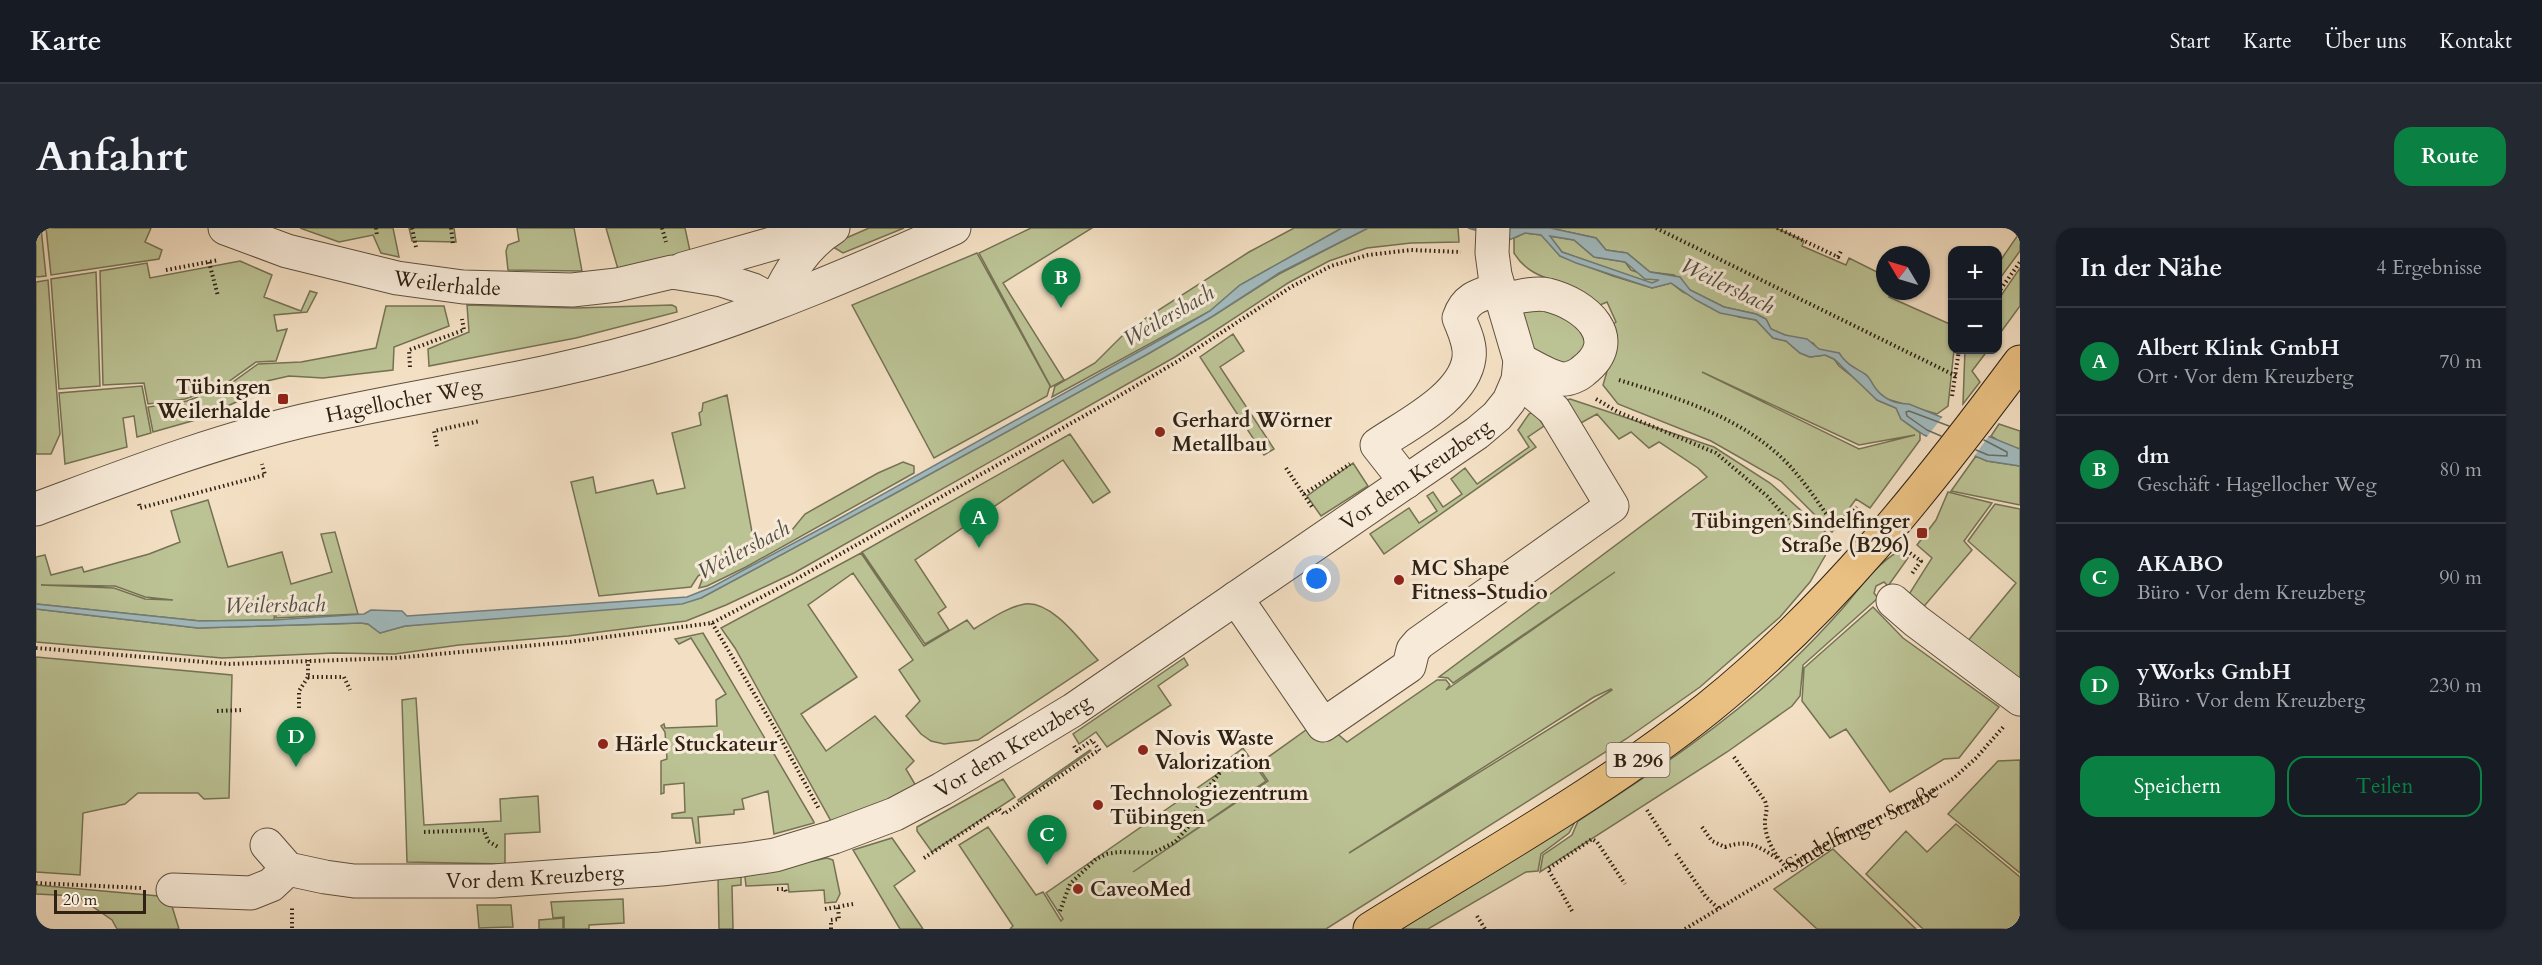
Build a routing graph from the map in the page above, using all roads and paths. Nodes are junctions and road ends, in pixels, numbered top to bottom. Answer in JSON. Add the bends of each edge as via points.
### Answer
{"nodes":[{"id":1,"x":225,"y":228,"type":"edge"},
{"id":2,"x":376,"y":228,"type":"edge"},
{"id":3,"x":412,"y":228,"type":"edge"},
{"id":4,"x":451,"y":228,"type":"edge"},
{"id":5,"x":828,"y":228,"type":"edge"},
{"id":6,"x":833,"y":228,"type":"edge"},
{"id":7,"x":954,"y":228,"type":"edge"},
{"id":8,"x":1656,"y":228,"type":"edge"},
{"id":9,"x":1777,"y":228,"type":"edge"},
{"id":10,"x":377,"y":236,"type":"dead end"},
{"id":11,"x":1492,"y":241,"type":"edge"},
{"id":12,"x":453,"y":244,"type":"dead end"},
{"id":13,"x":416,"y":247,"type":"dead end"},
{"id":14,"x":1841,"y":252,"type":"dead end"},
{"id":15,"x":2020,"y":262,"type":"edge"},
{"id":16,"x":166,"y":270,"type":"dead end"},
{"id":17,"x":672,"y":272,"type":"junction"},
{"id":18,"x":456,"y":286,"type":"junction"},
{"id":19,"x":2002,"y":287,"type":"edge"},
{"id":20,"x":1501,"y":295,"type":"junction"},
{"id":21,"x":218,"y":296,"type":"dead end"},
{"id":22,"x":775,"y":302,"type":"junction"},
{"id":23,"x":1959,"y":354,"type":"edge"},
{"id":24,"x":2020,"y":362,"type":"edge"},
{"id":25,"x":1519,"y":370,"type":"junction"},
{"id":26,"x":1574,"y":376,"type":"junction"},
{"id":27,"x":1956,"y":376,"type":"junction"},
{"id":28,"x":412,"y":399,"type":"junction"},
{"id":29,"x":1961,"y":415,"type":"junction"},
{"id":30,"x":491,"y":418,"type":"dead end"},
{"id":31,"x":254,"y":434,"type":"junction"},
{"id":32,"x":437,"y":446,"type":"dead end"},
{"id":33,"x":1350,"y":464,"type":"dead end"},
{"id":34,"x":1286,"y":468,"type":"dead end"},
{"id":35,"x":1406,"y":482,"type":"junction"},
{"id":36,"x":1304,"y":494,"type":"junction"},
{"id":37,"x":139,"y":500,"type":"dead end"},
{"id":38,"x":1857,"y":507,"type":"dead end"},
{"id":39,"x":36,"y":509,"type":"edge"},
{"id":40,"x":1314,"y":510,"type":"dead end"},
{"id":41,"x":1796,"y":529,"type":"dead end"},
{"id":42,"x":1236,"y":598,"type":"junction"},
{"id":43,"x":1893,"y":601,"type":"dead end"},
{"id":44,"x":712,"y":623,"type":"junction"},
{"id":45,"x":36,"y":648,"type":"edge"},
{"id":46,"x":308,"y":660,"type":"junction"},
{"id":47,"x":308,"y":677,"type":"junction"},
{"id":48,"x":350,"y":690,"type":"dead end"},
{"id":49,"x":299,"y":708,"type":"dead end"},
{"id":50,"x":244,"y":710,"type":"dead end"},
{"id":51,"x":217,"y":711,"type":"dead end"},
{"id":52,"x":2013,"y":711,"type":"edge"},
{"id":53,"x":1092,"y":740,"type":"dead end"},
{"id":54,"x":1734,"y":757,"type":"dead end"},
{"id":55,"x":1222,"y":770,"type":"dead end"},
{"id":56,"x":1647,"y":810,"type":"dead end"},
{"id":57,"x":1702,"y":827,"type":"dead end"},
{"id":58,"x":424,"y":832,"type":"dead end"},
{"id":59,"x":834,"y":837,"type":"junction"},
{"id":60,"x":267,"y":845,"type":"dead end"},
{"id":61,"x":501,"y":847,"type":"dead end"},
{"id":62,"x":1671,"y":847,"type":"dead end"},
{"id":63,"x":1676,"y":854,"type":"dead end"},
{"id":64,"x":924,"y":858,"type":"dead end"},
{"id":65,"x":1778,"y":859,"type":"junction"},
{"id":66,"x":1787,"y":868,"type":"junction"},
{"id":67,"x":288,"y":869,"type":"junction"},
{"id":68,"x":36,"y":883,"type":"edge"},
{"id":69,"x":1624,"y":884,"type":"dead end"},
{"id":70,"x":173,"y":890,"type":"joint"},
{"id":71,"x":853,"y":904,"type":"dead end"},
{"id":72,"x":838,"y":907,"type":"junction"},
{"id":73,"x":825,"y":909,"type":"dead end"},
{"id":74,"x":1719,"y":909,"type":"junction"},
{"id":75,"x":292,"y":910,"type":"dead end"},
{"id":76,"x":1060,"y":911,"type":"dead end"},
{"id":77,"x":1572,"y":911,"type":"dead end"},
{"id":78,"x":1477,"y":916,"type":"dead end"},
{"id":79,"x":291,"y":928,"type":"edge"},
{"id":80,"x":831,"y":929,"type":"edge"},
{"id":81,"x":1370,"y":929,"type":"edge"},
{"id":82,"x":1485,"y":929,"type":"edge"},
{"id":83,"x":1685,"y":929,"type":"edge"}],
"edges":[{"from":1,"to":18,"type":"street","name":"Weilerhalde","via":[[286,251],[397,278]]},
{"from":2,"to":10,"type":"path"},
{"from":3,"to":13,"type":"path"},
{"from":4,"to":12,"type":"path"},
{"from":5,"to":17,"type":"street","name":"Weilerhalde"},
{"from":6,"to":22,"type":"street","via":[[807,248]]},
{"from":7,"to":22,"type":"street","name":"Hagellocher Weg"},
{"from":8,"to":27,"type":"path"},
{"from":9,"to":14,"type":"path","via":[[1838,257]]},
{"from":11,"to":20,"type":"street"},
{"from":11,"to":44,"type":"path","via":[[1368,255],[1330,266],[1112,400]]},
{"from":15,"to":19,"type":"path"},
{"from":16,"to":21,"type":"path","via":[[209,262]]},
{"from":17,"to":18,"type":"street","name":"Weilerhalde","via":[[617,285],[572,290]]},
{"from":17,"to":22,"type":"street","name":"Weilerhalde","via":[[722,280]]},
{"from":18,"to":28,"type":"path","via":[[464,330],[410,350]]},
{"from":20,"to":25,"type":"street"},
{"from":20,"to":26,"type":"street","via":[[1547,295],[1571,304],[1592,319],[1601,339],[1600,351],[1587,369]]},
{"from":20,"to":35,"type":"street","via":[[1471,298],[1463,306],[1459,318],[1468,341],[1469,358],[1456,388],[1377,445]]},
{"from":22,"to":28,"type":"street","name":"Hagellocher Weg","via":[[671,340],[564,369]]},
{"from":23,"to":27,"type":"path"},
{"from":24,"to":29,"type":"main road","number":"B 296"},
{"from":25,"to":26,"type":"street","via":[[1563,379]]},
{"from":25,"to":35,"type":"street","name":"Vor dem Kreuzberg","via":[[1509,401],[1497,416]]},
{"from":25,"to":42,"type":"street","via":[[1554,410],[1612,506],[1419,643],[1409,666],[1323,726]]},
{"from":26,"to":38,"type":"path","via":[[1612,378],[1732,421],[1786,462],[1837,529]]},
{"from":26,"to":41,"type":"path","via":[[1596,399],[1618,412],[1716,453],[1767,496]]},
{"from":27,"to":29,"type":"path"},
{"from":28,"to":31,"type":"street","name":"Hagellocher Weg"},
{"from":29,"to":81,"type":"main road","number":"B 296","via":[[1947,458],[1897,521],[1833,593],[1709,707],[1603,783]]},
{"from":30,"to":32,"type":"path","via":[[434,431]]},
{"from":31,"to":37,"type":"path","via":[[265,475],[140,508]]},
{"from":31,"to":39,"type":"street","name":"Hagellocher Weg","via":[[183,453]]},
{"from":33,"to":36,"type":"path"},
{"from":34,"to":36,"type":"path"},
{"from":35,"to":42,"type":"street","name":"Vor dem Kreuzberg"},
{"from":36,"to":40,"type":"path"},
{"from":42,"to":59,"type":"street","name":"Vor dem Kreuzberg","via":[[1073,710],[980,768],[895,814]]},
{"from":43,"to":52,"type":"street"},
{"from":44,"to":46,"type":"path","via":[[569,642],[395,658]]},
{"from":44,"to":59,"type":"path"},
{"from":45,"to":46,"type":"path","via":[[229,664]]},
{"from":46,"to":47,"type":"path"},
{"from":47,"to":48,"type":"path","via":[[344,678]]},
{"from":47,"to":49,"type":"path","via":[[299,691]]},
{"from":50,"to":51,"type":"path"},
{"from":52,"to":66,"type":"path","name":"Sindelfinger Straße","via":[[1977,757],[1954,778]]},
{"from":53,"to":64,"type":"path","via":[[1100,751],[1004,814],[999,809]]},
{"from":54,"to":65,"type":"path","via":[[1765,801],[1766,833]]},
{"from":55,"to":76,"type":"path","via":[[1203,794],[1190,825],[1175,842],[1153,853],[1107,854],[1096,859],[1070,884]]},
{"from":56,"to":62,"type":"path"},
{"from":57,"to":65,"type":"path","via":[[1712,841],[1725,847],[1751,844]]},
{"from":58,"to":61,"type":"path","via":[[484,830],[488,841]]},
{"from":59,"to":67,"type":"street","name":"Vor dem Kreuzberg","via":[[775,855],[742,860],[493,881],[354,881]]},
{"from":60,"to":67,"type":"street"},
{"from":63,"to":74,"type":"path"},
{"from":65,"to":66,"type":"path"},
{"from":66,"to":74,"type":"path","name":"Sindelfinger Straße"},
{"from":67,"to":70,"type":"street","via":[[271,885],[251,893]]},
{"from":68,"to":70,"type":"path"},
{"from":69,"to":77,"type":"path","via":[[1593,839],[1548,869]]},
{"from":71,"to":72,"type":"path"},
{"from":72,"to":73,"type":"path"},
{"from":72,"to":80,"type":"path","via":[[839,919],[831,920]]},
{"from":74,"to":83,"type":"path","name":"Sindelfinger Straße"},
{"from":75,"to":79,"type":"path"},
{"from":78,"to":82,"type":"path"}]}
